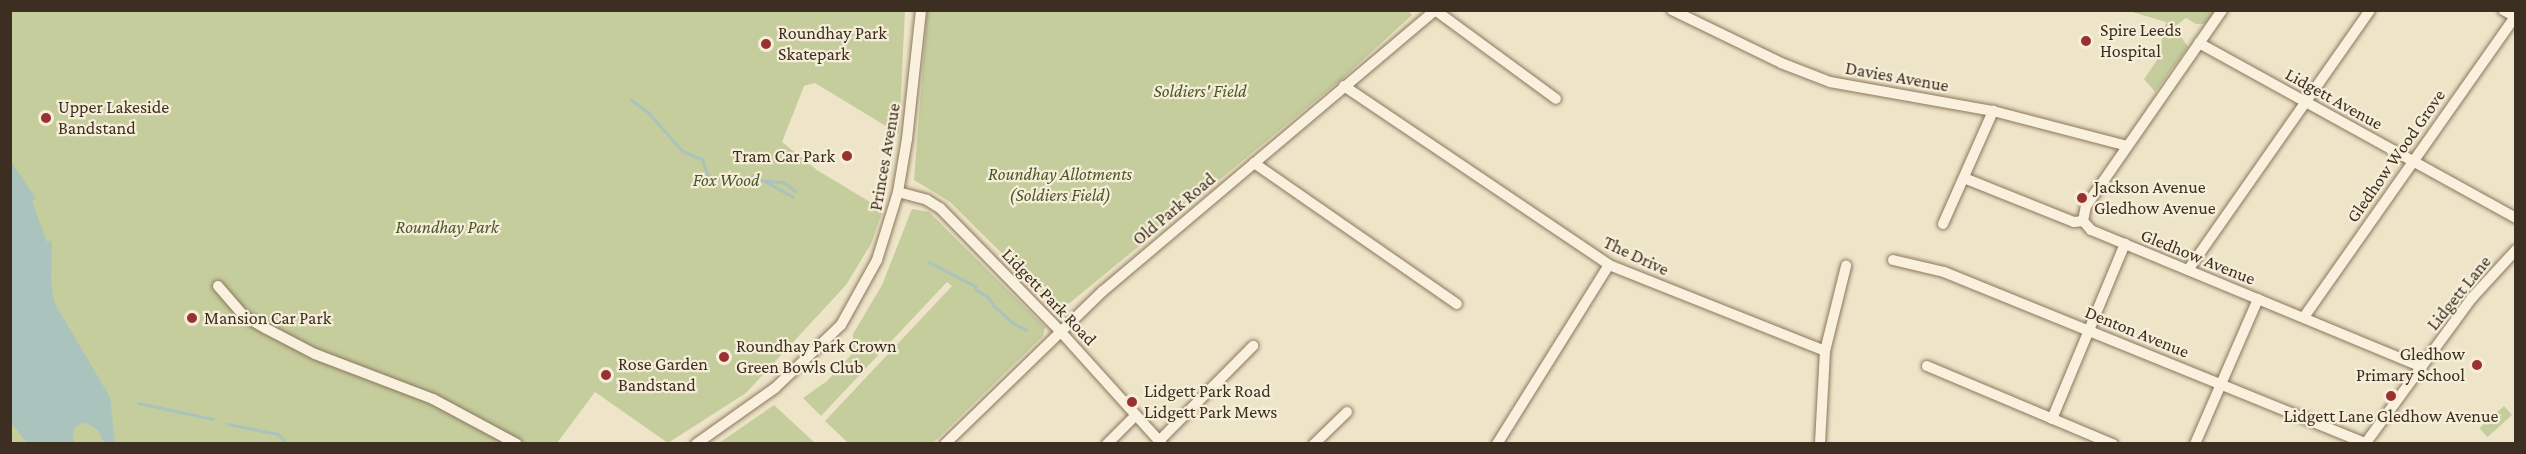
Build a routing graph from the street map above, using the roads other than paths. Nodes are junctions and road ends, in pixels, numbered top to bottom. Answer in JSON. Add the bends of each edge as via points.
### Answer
{"nodes":[{"id":1,"x":921,"y":10,"type":"edge"},
{"id":2,"x":1435,"y":10,"type":"edge"},
{"id":3,"x":1672,"y":10,"type":"edge"},
{"id":4,"x":2222,"y":10,"type":"edge"},
{"id":5,"x":2370,"y":10,"type":"edge"},
{"id":6,"x":2503,"y":10,"type":"edge"},
{"id":7,"x":2515,"y":16,"type":"edge"},
{"id":8,"x":2199,"y":43,"type":"junction"},
{"id":9,"x":1344,"y":86,"type":"junction"},
{"id":10,"x":1556,"y":99,"type":"dead end"},
{"id":11,"x":2305,"y":102,"type":"junction"},
{"id":12,"x":1993,"y":111,"type":"junction"},
{"id":13,"x":2127,"y":146,"type":"junction"},
{"id":14,"x":2412,"y":161,"type":"junction"},
{"id":15,"x":1254,"y":163,"type":"junction"},
{"id":16,"x":1964,"y":178,"type":"junction"},
{"id":17,"x":898,"y":192,"type":"junction"},
{"id":18,"x":2516,"y":218,"type":"edge"},
{"id":19,"x":2083,"y":221,"type":"junction"},
{"id":20,"x":1943,"y":224,"type":"dead end"},
{"id":21,"x":2125,"y":244,"type":"junction"},
{"id":22,"x":2516,"y":250,"type":"edge"},
{"id":23,"x":1893,"y":260,"type":"dead end"},
{"id":24,"x":1609,"y":265,"type":"junction"},
{"id":25,"x":1846,"y":266,"type":"dead end"},
{"id":26,"x":2188,"y":270,"type":"junction"},
{"id":27,"x":218,"y":286,"type":"dead end"},
{"id":28,"x":2258,"y":299,"type":"junction"},
{"id":29,"x":1457,"y":304,"type":"dead end"},
{"id":30,"x":2304,"y":317,"type":"junction"},
{"id":31,"x":2088,"y":329,"type":"junction"},
{"id":32,"x":1060,"y":331,"type":"junction"},
{"id":33,"x":1253,"y":346,"type":"dead end"},
{"id":34,"x":1825,"y":351,"type":"junction"},
{"id":35,"x":1928,"y":366,"type":"dead end"},
{"id":36,"x":2422,"y":367,"type":"junction"},
{"id":37,"x":2221,"y":384,"type":"junction"},
{"id":38,"x":1347,"y":412,"type":"dead end"},
{"id":39,"x":1135,"y":416,"type":"junction"},
{"id":40,"x":2052,"y":419,"type":"junction"},
{"id":41,"x":1160,"y":442,"type":"edge"},
{"id":42,"x":1498,"y":443,"type":"edge"},
{"id":43,"x":2110,"y":443,"type":"edge"},
{"id":44,"x":2365,"y":443,"type":"edge"},
{"id":45,"x":517,"y":444,"type":"edge"},
{"id":46,"x":696,"y":444,"type":"edge"},
{"id":47,"x":945,"y":444,"type":"edge"},
{"id":48,"x":1107,"y":444,"type":"edge"},
{"id":49,"x":1314,"y":444,"type":"edge"},
{"id":50,"x":1820,"y":444,"type":"edge"},
{"id":51,"x":2196,"y":444,"type":"edge"}],
"edges":[{"from":1,"to":17,"type":"street","name":"Princes Avenue"},
{"from":2,"to":9,"type":"street","name":"Old Park Road"},
{"from":2,"to":10,"type":"street"},
{"from":3,"to":12,"type":"street","name":"Davies Avenue","via":[[1781,63],[1830,82]]},
{"from":4,"to":8,"type":"street"},
{"from":5,"to":11,"type":"street"},
{"from":6,"to":7,"type":"street"},
{"from":7,"to":14,"type":"street","name":"Gledhow Wood Grove"},
{"from":8,"to":11,"type":"street","name":"Lidgett Avenue"},
{"from":8,"to":13,"type":"street"},
{"from":9,"to":15,"type":"street","name":"Old Park Road"},
{"from":9,"to":24,"type":"street","name":"The Drive"},
{"from":11,"to":14,"type":"street","name":"Lidgett Avenue"},
{"from":11,"to":26,"type":"street"},
{"from":12,"to":13,"type":"street","name":"Davies Avenue"},
{"from":12,"to":16,"type":"street"},
{"from":13,"to":19,"type":"street","via":[[2086,206]]},
{"from":14,"to":18,"type":"street","name":"Lidgett Avenue"},
{"from":14,"to":30,"type":"street","name":"Gledhow Wood Grove"},
{"from":15,"to":29,"type":"street"},
{"from":15,"to":32,"type":"street","name":"Old Park Road"},
{"from":16,"to":19,"type":"street","name":"Gledhow Avenue","via":[[2074,222]]},
{"from":16,"to":20,"type":"street"},
{"from":17,"to":32,"type":"street","name":"Lidgett Park Road","via":[[940,208]]},
{"from":17,"to":46,"type":"street","name":"Princes Avenue","via":[[877,260],[846,319],[774,388]]},
{"from":19,"to":21,"type":"street","name":"Gledhow Avenue","via":[[2091,230]]},
{"from":21,"to":26,"type":"street","name":"Gledhow Avenue"},
{"from":21,"to":31,"type":"street"},
{"from":22,"to":36,"type":"street","name":"Lidgett Lane","via":[[2486,280]]},
{"from":23,"to":31,"type":"street","name":"Denton Avenue","via":[[1944,272]]},
{"from":24,"to":34,"type":"street","name":"The Drive"},
{"from":24,"to":42,"type":"street"},
{"from":25,"to":34,"type":"street"},
{"from":26,"to":28,"type":"street","name":"Gledhow Avenue"},
{"from":27,"to":45,"type":"street","via":[[244,316],[265,328],[315,354],[433,399]]},
{"from":28,"to":30,"type":"street","name":"Gledhow Avenue"},
{"from":28,"to":37,"type":"street"},
{"from":30,"to":36,"type":"street","name":"Gledhow Avenue"},
{"from":31,"to":37,"type":"street","name":"Denton Avenue"},
{"from":31,"to":40,"type":"street"},
{"from":32,"to":39,"type":"street","name":"Lidgett Park Road"},
{"from":32,"to":47,"type":"street","name":"Old Park Road"},
{"from":33,"to":41,"type":"street"},
{"from":34,"to":50,"type":"street"},
{"from":35,"to":40,"type":"street"},
{"from":36,"to":44,"type":"street","name":"Lidgett Lane"},
{"from":37,"to":44,"type":"street","name":"Denton Avenue"},
{"from":37,"to":51,"type":"street"},
{"from":38,"to":49,"type":"street"},
{"from":39,"to":41,"type":"street","name":"Lidgett Park Road"},
{"from":39,"to":48,"type":"street"},
{"from":40,"to":43,"type":"street"}]}
